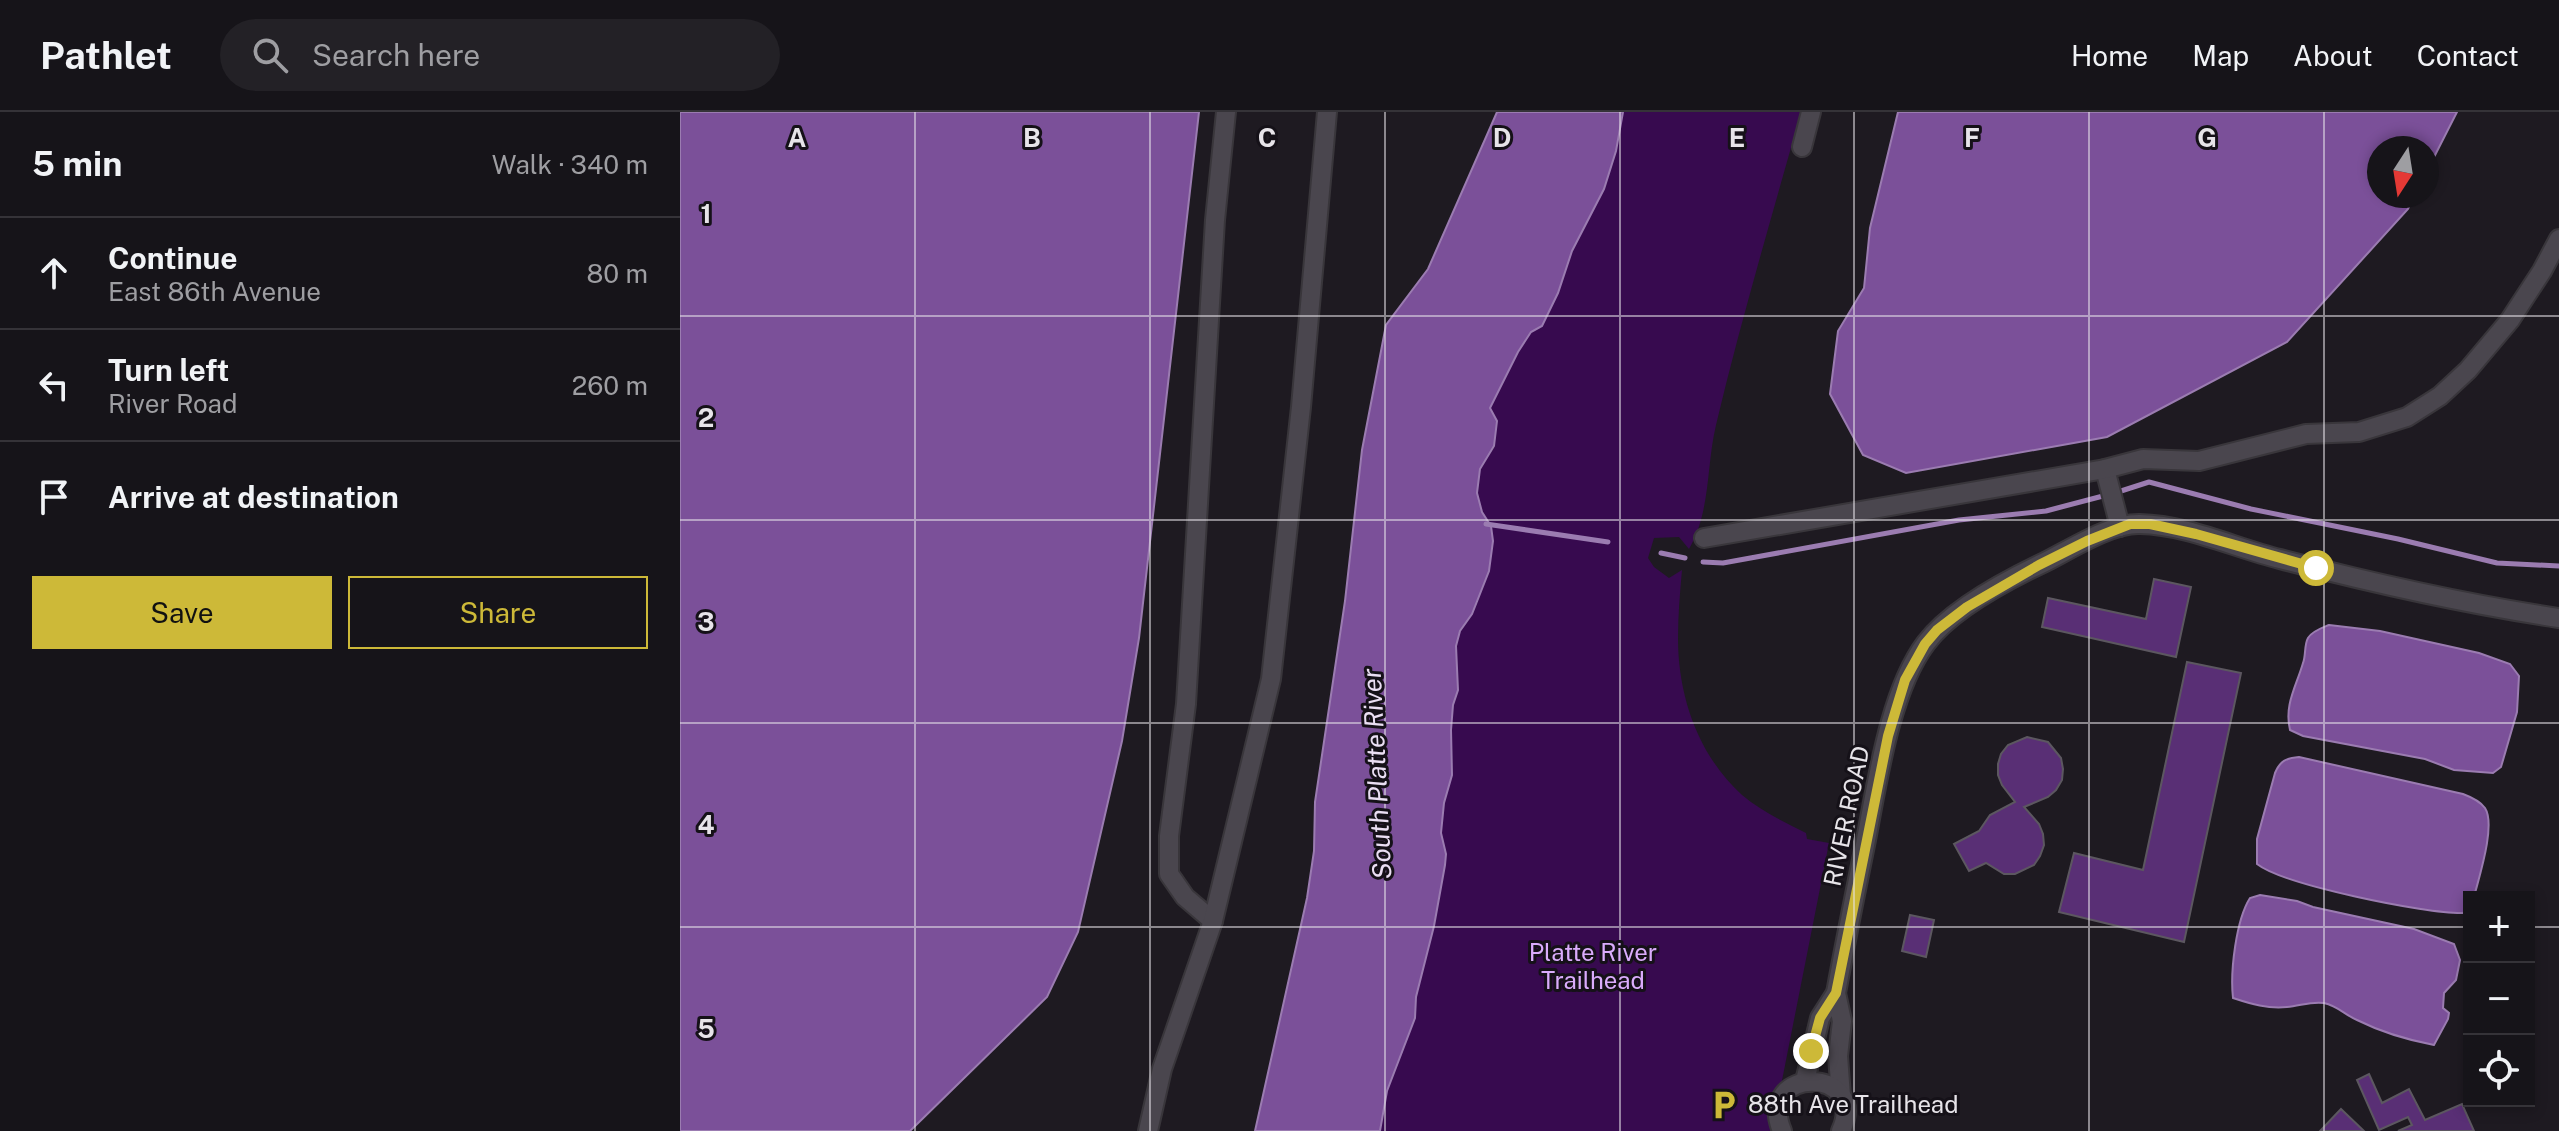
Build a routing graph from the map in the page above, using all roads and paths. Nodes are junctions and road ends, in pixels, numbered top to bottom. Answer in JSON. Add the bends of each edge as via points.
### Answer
{"nodes":[{"id":1,"x":1226,"y":112,"type":"edge"},
{"id":2,"x":1327,"y":112,"type":"edge"},
{"id":3,"x":1811,"y":112,"type":"edge"},
{"id":4,"x":1802,"y":147,"type":"dead end"},
{"id":5,"x":2559,"y":239,"type":"edge"},
{"id":6,"x":2107,"y":477,"type":"junction"},
{"id":7,"x":2118,"y":519,"type":"junction"},
{"id":8,"x":1704,"y":538,"type":"dead end"},
{"id":9,"x":2559,"y":618,"type":"edge"},
{"id":10,"x":1213,"y":921,"type":"junction"},
{"id":11,"x":1836,"y":993,"type":"junction"},
{"id":12,"x":1805,"y":1081,"type":"junction"},
{"id":13,"x":1841,"y":1096,"type":"junction"},
{"id":14,"x":1148,"y":1131,"type":"edge"},
{"id":15,"x":1782,"y":1131,"type":"edge"},
{"id":16,"x":1841,"y":1131,"type":"edge"}],
"edges":[{"from":1,"to":10,"type":"street","via":[[1186,704],[1169,836],[1169,874],[1185,897]]},
{"from":2,"to":10,"type":"street","via":[[1271,679]]},
{"from":3,"to":4,"type":"street"},
{"from":5,"to":6,"type":"street","via":[[2510,320],[2468,370],[2407,417],[2359,432],[2306,434],[2199,461],[2143,459]]},
{"from":6,"to":7,"type":"street"},
{"from":6,"to":8,"type":"street"},
{"from":7,"to":9,"type":"street","via":[[2196,534],[2330,572]]},
{"from":7,"to":11,"type":"street","name":"RIVER ROAD","via":[[1967,607],[1937,630],[1912,664],[1888,736]]},
{"from":10,"to":14,"type":"street","via":[[1162,1069]]},
{"from":11,"to":12,"type":"street","name":"RIVER ROAD","via":[[1820,1018]]},
{"from":11,"to":13,"type":"street","name":"RIVER ROAD","via":[[1842,1021]]},
{"from":12,"to":13,"type":"street","via":[[1825,1083]]},
{"from":12,"to":15,"type":"street","via":[[1780,1102]]},
{"from":13,"to":16,"type":"street","name":"RIVER ROAD","via":[[1846,1109]]}]}
